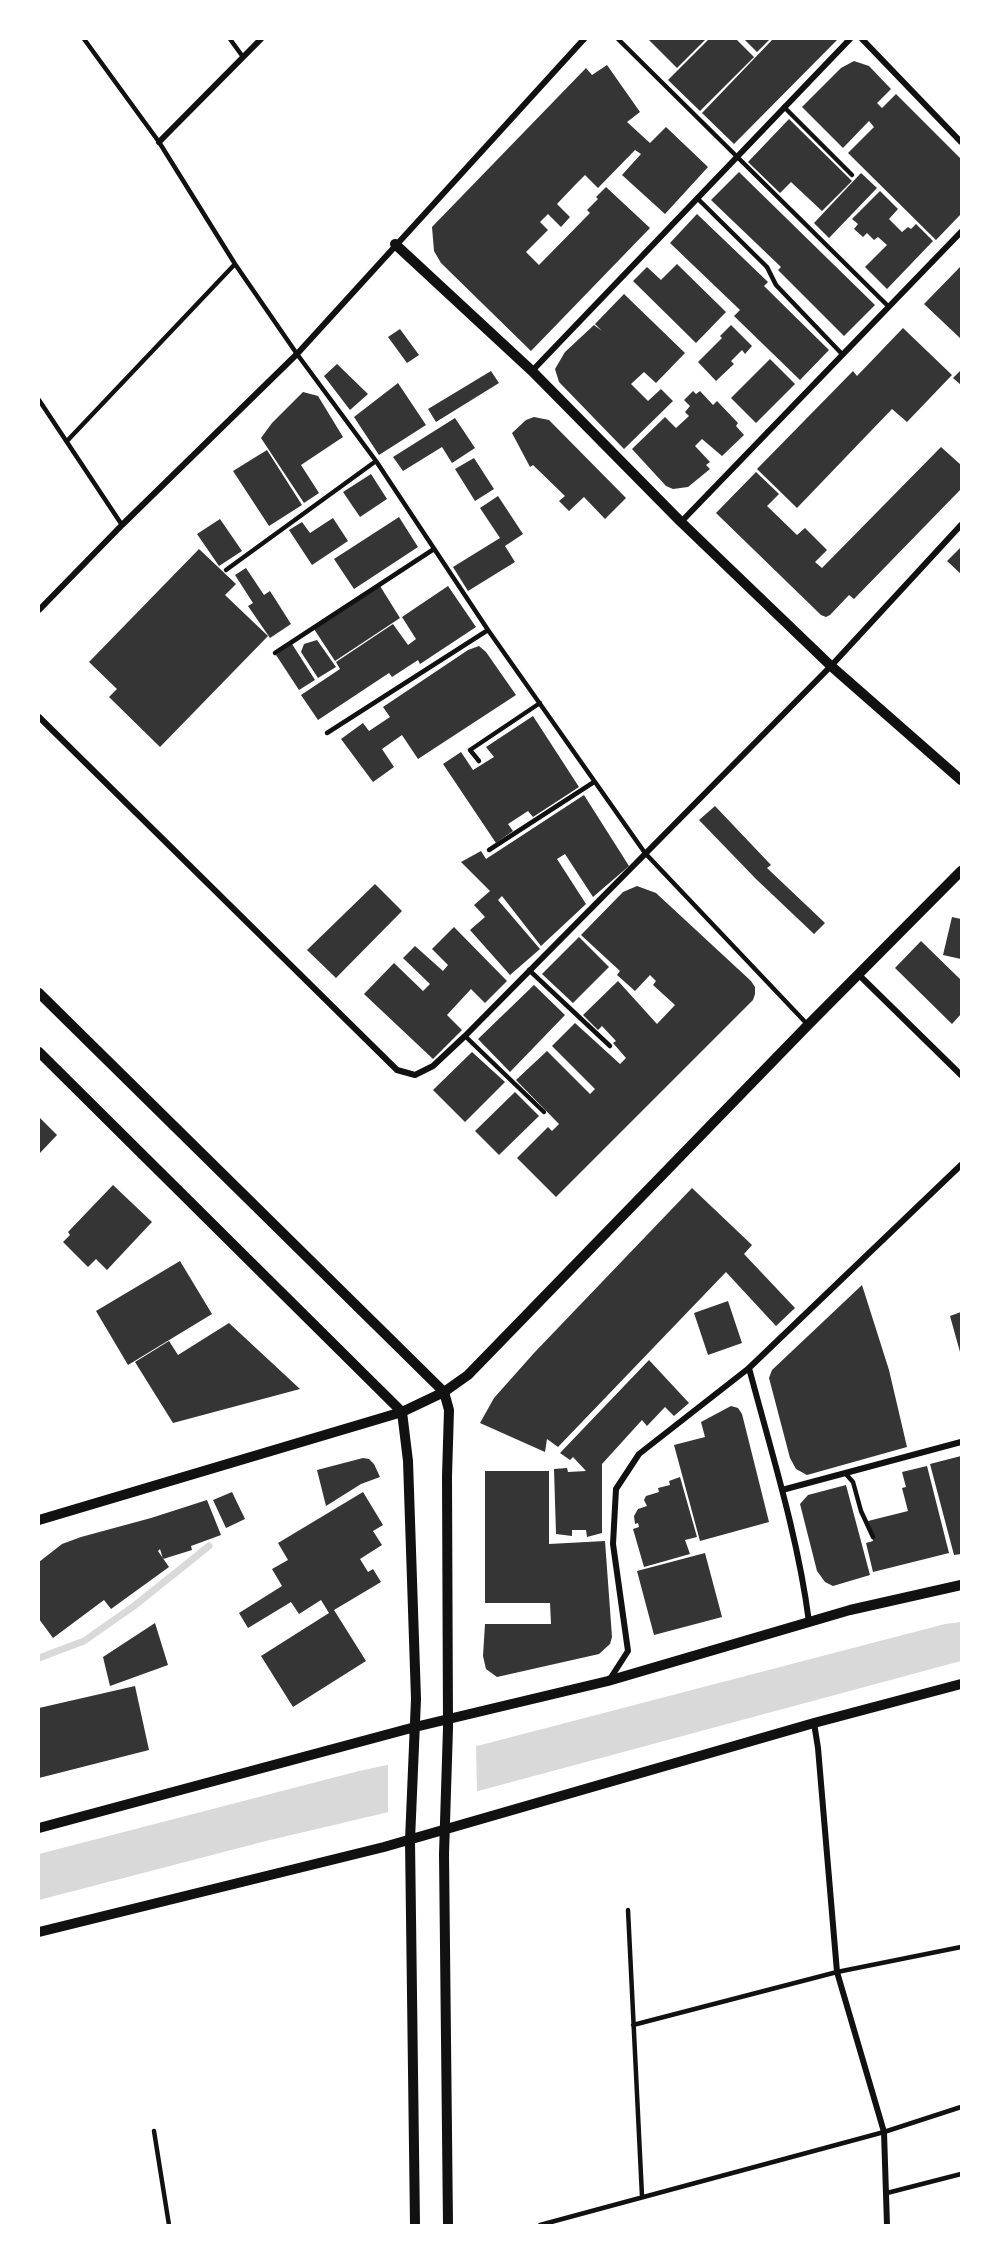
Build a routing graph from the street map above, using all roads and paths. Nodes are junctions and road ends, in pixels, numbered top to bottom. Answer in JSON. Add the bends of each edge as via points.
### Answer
{"nodes":[{"id":1,"x":84,"y":39,"type":"edge"},
{"id":2,"x":230,"y":39,"type":"edge"},
{"id":3,"x":261,"y":39,"type":"edge"},
{"id":4,"x":584,"y":39,"type":"edge"},
{"id":5,"x":618,"y":39,"type":"edge"},
{"id":6,"x":850,"y":39,"type":"edge"},
{"id":7,"x":862,"y":39,"type":"edge"},
{"id":8,"x":243,"y":57,"type":"junction"},
{"id":9,"x":784,"y":107,"type":"junction"},
{"id":10,"x":159,"y":142,"type":"junction"},
{"id":11,"x":961,"y":142,"type":"edge"},
{"id":12,"x":737,"y":156,"type":"junction"},
{"id":13,"x":852,"y":175,"type":"dead end"},
{"id":14,"x":698,"y":198,"type":"junction"},
{"id":15,"x":961,"y":232,"type":"edge"},
{"id":16,"x":395,"y":244,"type":"junction"},
{"id":17,"x":235,"y":264,"type":"junction"},
{"id":18,"x":888,"y":306,"type":"junction"},
{"id":19,"x":297,"y":354,"type":"junction"},
{"id":20,"x":842,"y":354,"type":"junction"},
{"id":21,"x":532,"y":371,"type":"junction"},
{"id":22,"x":39,"y":400,"type":"edge"},
{"id":23,"x":68,"y":441,"type":"junction"},
{"id":24,"x":376,"y":461,"type":"junction"},
{"id":25,"x":681,"y":522,"type":"junction"},
{"id":26,"x":122,"y":525,"type":"junction"},
{"id":27,"x":961,"y":525,"type":"edge"},
{"id":28,"x":434,"y":549,"type":"junction"},
{"id":29,"x":226,"y":570,"type":"dead end"},
{"id":30,"x":39,"y":610,"type":"edge"},
{"id":31,"x":488,"y":630,"type":"junction"},
{"id":32,"x":274,"y":653,"type":"dead end"},
{"id":33,"x":831,"y":666,"type":"junction"},
{"id":34,"x":540,"y":704,"type":"junction"},
{"id":35,"x":39,"y":717,"type":"edge"},
{"id":36,"x":327,"y":733,"type":"dead end"},
{"id":37,"x":479,"y":761,"type":"dead end"},
{"id":38,"x":961,"y":780,"type":"edge"},
{"id":39,"x":594,"y":782,"type":"junction"},
{"id":40,"x":489,"y":850,"type":"dead end"},
{"id":41,"x":645,"y":853,"type":"junction"},
{"id":42,"x":960,"y":873,"type":"edge"},
{"id":43,"x":529,"y":970,"type":"junction"},
{"id":44,"x":858,"y":975,"type":"junction"},
{"id":45,"x":39,"y":993,"type":"edge"},
{"id":46,"x":808,"y":1025,"type":"junction"},
{"id":47,"x":465,"y":1036,"type":"junction"},
{"id":48,"x":610,"y":1046,"type":"dead end"},
{"id":49,"x":39,"y":1052,"type":"edge"},
{"id":50,"x":961,"y":1076,"type":"edge"},
{"id":51,"x":544,"y":1112,"type":"dead end"},
{"id":52,"x":961,"y":1165,"type":"edge"},
{"id":53,"x":748,"y":1368,"type":"junction"},
{"id":54,"x":444,"y":1392,"type":"junction"},
{"id":55,"x":402,"y":1413,"type":"junction"},
{"id":56,"x":961,"y":1442,"type":"edge"},
{"id":57,"x":845,"y":1473,"type":"junction"},
{"id":58,"x":782,"y":1490,"type":"junction"},
{"id":59,"x":39,"y":1520,"type":"edge"},
{"id":60,"x":873,"y":1538,"type":"dead end"},
{"id":61,"x":961,"y":1585,"type":"edge"},
{"id":62,"x":809,"y":1622,"type":"junction"},
{"id":63,"x":608,"y":1681,"type":"junction"},
{"id":64,"x":961,"y":1684,"type":"edge"},
{"id":65,"x":448,"y":1723,"type":"junction"},
{"id":66,"x":814,"y":1724,"type":"junction"},
{"id":67,"x":415,"y":1732,"type":"junction"},
{"id":68,"x":39,"y":1828,"type":"edge"},
{"id":69,"x":444,"y":1830,"type":"junction"},
{"id":70,"x":410,"y":1840,"type":"junction"},
{"id":71,"x":628,"y":1910,"type":"dead end"},
{"id":72,"x":39,"y":1932,"type":"edge"},
{"id":73,"x":961,"y":1947,"type":"edge"},
{"id":74,"x":837,"y":1972,"type":"junction"},
{"id":75,"x":633,"y":2025,"type":"junction"},
{"id":76,"x":961,"y":2107,"type":"edge"},
{"id":77,"x":154,"y":2131,"type":"dead end"},
{"id":78,"x":884,"y":2132,"type":"junction"},
{"id":79,"x":961,"y":2174,"type":"edge"},
{"id":80,"x":887,"y":2193,"type":"junction"},
{"id":81,"x":642,"y":2196,"type":"junction"},
{"id":82,"x":169,"y":2225,"type":"edge"},
{"id":83,"x":415,"y":2225,"type":"edge"},
{"id":84,"x":448,"y":2225,"type":"edge"},
{"id":85,"x":540,"y":2225,"type":"edge"},
{"id":86,"x":887,"y":2225,"type":"edge"}],
"edges":[{"from":1,"to":10,"type":"lane"},
{"from":2,"to":8,"type":"lane"},
{"from":3,"to":8,"type":"street"},
{"from":4,"to":16,"type":"street"},
{"from":5,"to":12,"type":"lane"},
{"from":6,"to":9,"type":"street"},
{"from":7,"to":11,"type":"street"},
{"from":8,"to":10,"type":"street"},
{"from":9,"to":12,"type":"street"},
{"from":9,"to":13,"type":"lane"},
{"from":10,"to":17,"type":"lane"},
{"from":12,"to":14,"type":"street"},
{"from":12,"to":18,"type":"lane"},
{"from":14,"to":20,"type":"lane","via":[[767,267],[776,285]]},
{"from":14,"to":21,"type":"street"},
{"from":15,"to":18,"type":"street"},
{"from":16,"to":19,"type":"street"},
{"from":16,"to":21,"type":"street"},
{"from":17,"to":19,"type":"lane"},
{"from":17,"to":23,"type":"lane"},
{"from":18,"to":20,"type":"street"},
{"from":19,"to":24,"type":"lane"},
{"from":19,"to":26,"type":"street"},
{"from":20,"to":25,"type":"street"},
{"from":21,"to":25,"type":"street"},
{"from":22,"to":23,"type":"lane"},
{"from":23,"to":26,"type":"lane"},
{"from":24,"to":28,"type":"lane"},
{"from":24,"to":29,"type":"lane"},
{"from":25,"to":33,"type":"street"},
{"from":26,"to":30,"type":"street"},
{"from":27,"to":33,"type":"street"},
{"from":28,"to":31,"type":"lane"},
{"from":28,"to":32,"type":"lane"},
{"from":31,"to":34,"type":"lane"},
{"from":31,"to":36,"type":"lane"},
{"from":33,"to":38,"type":"street"},
{"from":33,"to":41,"type":"street"},
{"from":34,"to":37,"type":"lane","via":[[470,750]]},
{"from":34,"to":39,"type":"lane"},
{"from":35,"to":47,"type":"street","via":[[397,1070],[415,1075],[433,1066]]},
{"from":39,"to":40,"type":"lane"},
{"from":39,"to":41,"type":"lane"},
{"from":41,"to":43,"type":"street"},
{"from":41,"to":46,"type":"lane"},
{"from":42,"to":44,"type":"street"},
{"from":43,"to":47,"type":"street"},
{"from":43,"to":48,"type":"lane"},
{"from":44,"to":46,"type":"street"},
{"from":44,"to":50,"type":"street"},
{"from":45,"to":54,"type":"street"},
{"from":46,"to":54,"type":"street","via":[[468,1375]]},
{"from":47,"to":51,"type":"lane"},
{"from":49,"to":55,"type":"street"},
{"from":52,"to":53,"type":"street"},
{"from":53,"to":58,"type":"street"},
{"from":53,"to":63,"type":"street","via":[[639,1454],[616,1489],[613,1544],[628,1651]]},
{"from":54,"to":55,"type":"street"},
{"from":54,"to":65,"type":"street","via":[[449,1410]]},
{"from":55,"to":59,"type":"street"},
{"from":55,"to":67,"type":"street","via":[[408,1461]]},
{"from":56,"to":57,"type":"street"},
{"from":57,"to":58,"type":"street"},
{"from":57,"to":60,"type":"lane","via":[[853,1482]]},
{"from":58,"to":62,"type":"street"},
{"from":61,"to":62,"type":"street"},
{"from":62,"to":63,"type":"street"},
{"from":63,"to":65,"type":"street"},
{"from":64,"to":66,"type":"street"},
{"from":65,"to":67,"type":"street"},
{"from":65,"to":69,"type":"street"},
{"from":66,"to":69,"type":"street"},
{"from":66,"to":74,"type":"street"},
{"from":67,"to":68,"type":"street"},
{"from":67,"to":70,"type":"street"},
{"from":69,"to":70,"type":"street"},
{"from":69,"to":84,"type":"street"},
{"from":70,"to":72,"type":"street"},
{"from":70,"to":83,"type":"street"},
{"from":71,"to":75,"type":"lane"},
{"from":73,"to":74,"type":"lane"},
{"from":74,"to":75,"type":"lane"},
{"from":74,"to":78,"type":"street"},
{"from":75,"to":81,"type":"lane"},
{"from":76,"to":78,"type":"lane"},
{"from":77,"to":82,"type":"lane"},
{"from":78,"to":80,"type":"street"},
{"from":78,"to":81,"type":"lane"},
{"from":79,"to":80,"type":"lane"},
{"from":80,"to":86,"type":"street"},
{"from":81,"to":85,"type":"lane"}]}
